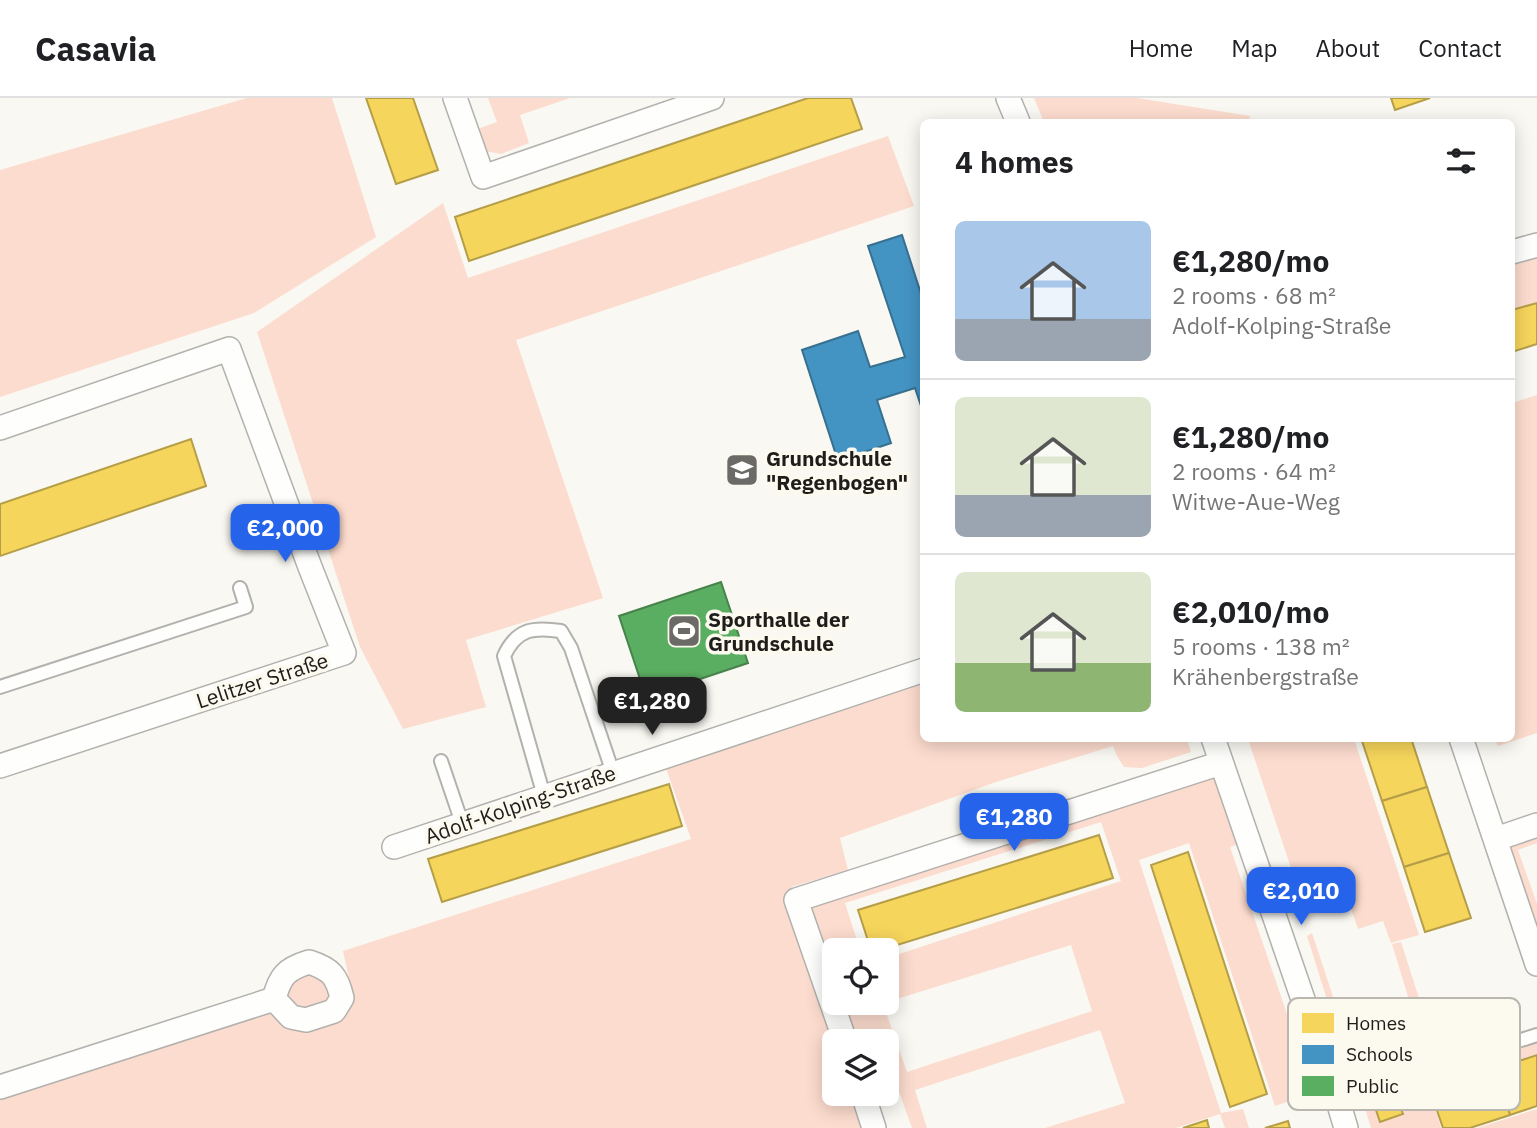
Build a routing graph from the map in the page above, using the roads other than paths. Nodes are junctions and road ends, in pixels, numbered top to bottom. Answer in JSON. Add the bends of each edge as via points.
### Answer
{"nodes":[{"id":1,"x":455,"y":98,"type":"edge"},
{"id":2,"x":712,"y":98,"type":"edge"},
{"id":3,"x":1008,"y":98,"type":"edge"},
{"id":4,"x":1016,"y":119,"type":"edge"},
{"id":5,"x":1537,"y":245,"type":"edge"},
{"id":6,"x":1515,"y":251,"type":"edge"},
{"id":7,"x":0,"y":428,"type":"edge"},
{"id":8,"x":240,"y":588,"type":"dead end"},
{"id":9,"x":920,"y":671,"type":"edge"},
{"id":10,"x":0,"y":687,"type":"edge"},
{"id":11,"x":1214,"y":742,"type":"edge"},
{"id":12,"x":1462,"y":742,"type":"edge"},
{"id":13,"x":441,"y":761,"type":"dead end"},
{"id":14,"x":1221,"y":763,"type":"junction"},
{"id":15,"x":0,"y":766,"type":"edge"},
{"id":16,"x":613,"y":773,"type":"junction"},
{"id":17,"x":544,"y":796,"type":"junction"},
{"id":18,"x":462,"y":823,"type":"junction"},
{"id":19,"x":1537,"y":825,"type":"edge"},
{"id":20,"x":1496,"y":839,"type":"junction"},
{"id":21,"x":394,"y":847,"type":"dead end"},
{"id":22,"x":1537,"y":964,"type":"edge"},
{"id":23,"x":1302,"y":998,"type":"edge"},
{"id":24,"x":274,"y":999,"type":"dead end"},
{"id":25,"x":841,"y":1029,"type":"edge"},
{"id":26,"x":1537,"y":1035,"type":"edge"},
{"id":27,"x":1520,"y":1040,"type":"edge"},
{"id":28,"x":0,"y":1087,"type":"edge"},
{"id":29,"x":867,"y":1106,"type":"edge"},
{"id":30,"x":1341,"y":1110,"type":"edge"},
{"id":31,"x":874,"y":1128,"type":"edge"},
{"id":32,"x":1346,"y":1128,"type":"edge"}],
"edges":[{"from":1,"to":2,"type":"street","via":[[482,177]]},
{"from":3,"to":4,"type":"street"},
{"from":5,"to":6,"type":"street"},
{"from":7,"to":15,"type":"street","name":"Lelitzer Straße","via":[[229,348],[344,653]]},
{"from":8,"to":10,"type":"lane","via":[[246,607]]},
{"from":9,"to":16,"type":"street","name":"Adolf-Kolping-Straße"},
{"from":11,"to":14,"type":"street"},
{"from":12,"to":20,"type":"street"},
{"from":13,"to":18,"type":"lane"},
{"from":14,"to":23,"type":"street"},
{"from":14,"to":25,"type":"street","via":[[796,900]]},
{"from":16,"to":17,"type":"street","name":"Adolf-Kolping-Straße"},
{"from":16,"to":17,"type":"lane","via":[[561,631],[540,628],[522,633],[504,656]]},
{"from":17,"to":18,"type":"street","name":"Adolf-Kolping-Straße"},
{"from":18,"to":21,"type":"street","name":"Adolf-Kolping-Straße"},
{"from":19,"to":20,"type":"street"},
{"from":20,"to":22,"type":"street"},
{"from":24,"to":28,"type":"street"},
{"from":26,"to":27,"type":"lane"},
{"from":29,"to":31,"type":"street"},
{"from":30,"to":32,"type":"street"}]}
